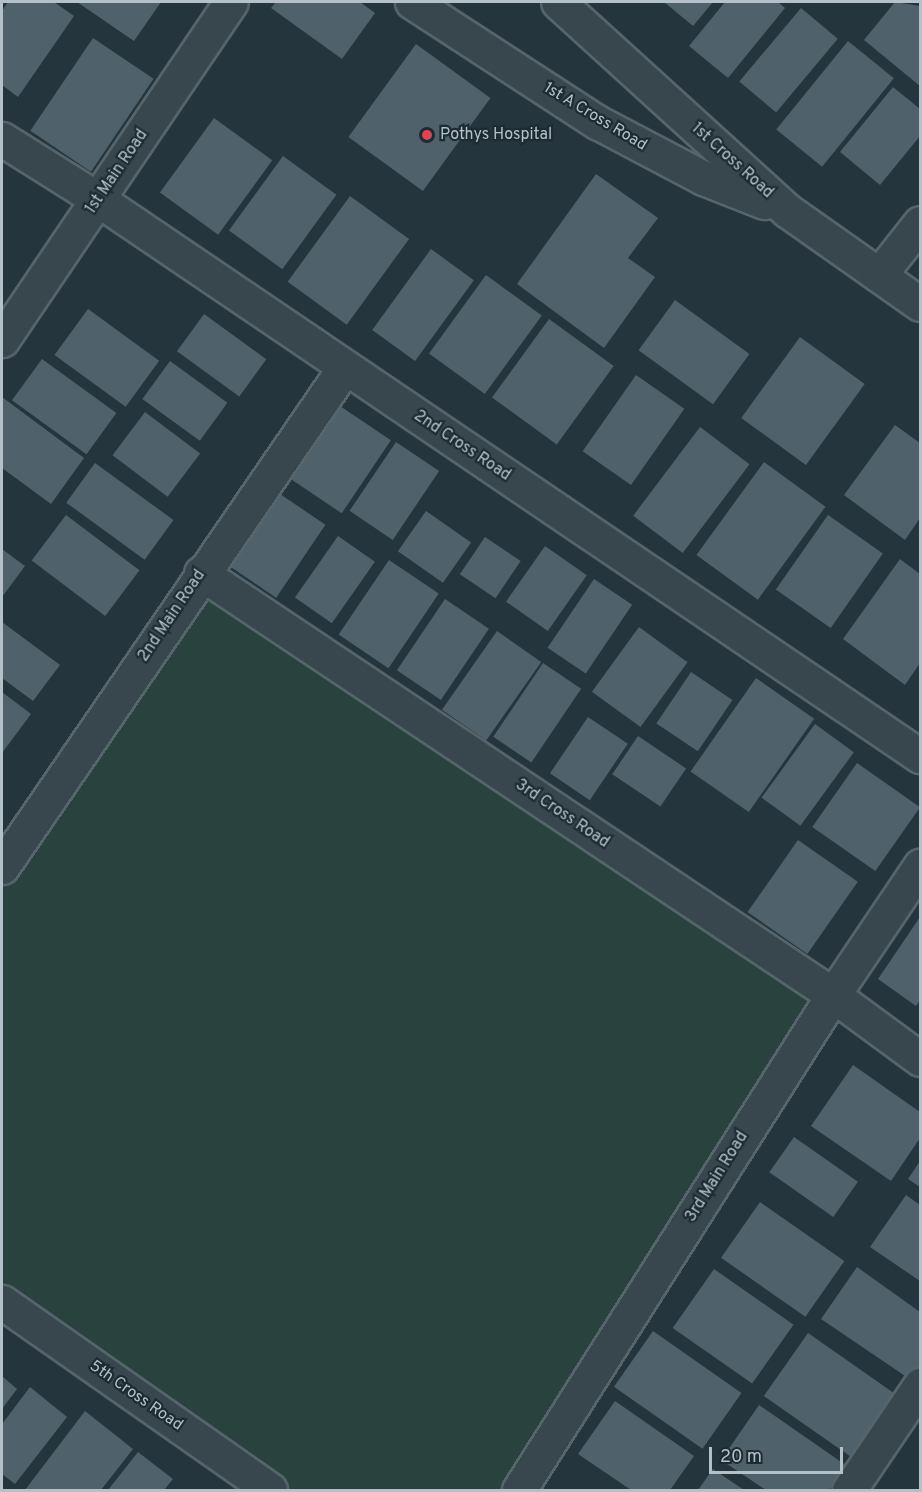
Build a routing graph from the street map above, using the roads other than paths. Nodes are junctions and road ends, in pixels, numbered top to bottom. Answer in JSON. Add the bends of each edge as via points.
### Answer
{"nodes":[{"id":1,"x":231,"y":2,"type":"edge"},
{"id":2,"x":412,"y":2,"type":"edge"},
{"id":3,"x":558,"y":2,"type":"edge"},
{"id":4,"x":2,"y":139,"type":"edge"},
{"id":5,"x":99,"y":200,"type":"junction"},
{"id":6,"x":789,"y":212,"type":"junction"},
{"id":7,"x":921,"y":223,"type":"edge"},
{"id":8,"x":879,"y":275,"type":"junction"},
{"id":9,"x":921,"y":304,"type":"edge"},
{"id":10,"x":2,"y":340,"type":"edge"},
{"id":11,"x":345,"y":367,"type":"junction"},
{"id":12,"x":201,"y":573,"type":"junction"},
{"id":13,"x":921,"y":756,"type":"edge"},
{"id":14,"x":921,"y":866,"type":"edge"},
{"id":15,"x":2,"y":867,"type":"edge"},
{"id":16,"x":833,"y":995,"type":"junction"},
{"id":17,"x":921,"y":1059,"type":"edge"},
{"id":18,"x":2,"y":1302,"type":"edge"},
{"id":19,"x":921,"y":1385,"type":"edge"},
{"id":20,"x":270,"y":1491,"type":"edge"},
{"id":21,"x":519,"y":1491,"type":"edge"},
{"id":22,"x":849,"y":1491,"type":"edge"}],
"edges":[{"from":1,"to":5,"type":"street","name":"1st Main Road"},
{"from":2,"to":6,"type":"street","name":"1st A Cross Road","via":[[597,122],[703,178]]},
{"from":3,"to":6,"type":"street","name":"1st Cross Road"},
{"from":4,"to":5,"type":"street","name":"2nd Cross Road"},
{"from":5,"to":10,"type":"street","name":"1st Main Road"},
{"from":5,"to":11,"type":"street","name":"2nd Cross Road"},
{"from":6,"to":8,"type":"street","name":"1st Cross Road"},
{"from":7,"to":8,"type":"street"},
{"from":8,"to":9,"type":"street","name":"1st Cross Road"},
{"from":11,"to":12,"type":"street","name":"2nd Main Road"},
{"from":11,"to":13,"type":"street","name":"2nd Cross Road"},
{"from":12,"to":15,"type":"street","name":"2nd Main Road"},
{"from":12,"to":16,"type":"street","name":"3rd Cross Road"},
{"from":14,"to":16,"type":"street","name":"3rd Main Road"},
{"from":16,"to":17,"type":"street","name":"3rd Cross Road"},
{"from":16,"to":21,"type":"street","name":"3rd Main Road"},
{"from":18,"to":20,"type":"street","name":"5th Cross Road"},
{"from":19,"to":22,"type":"street"}]}
